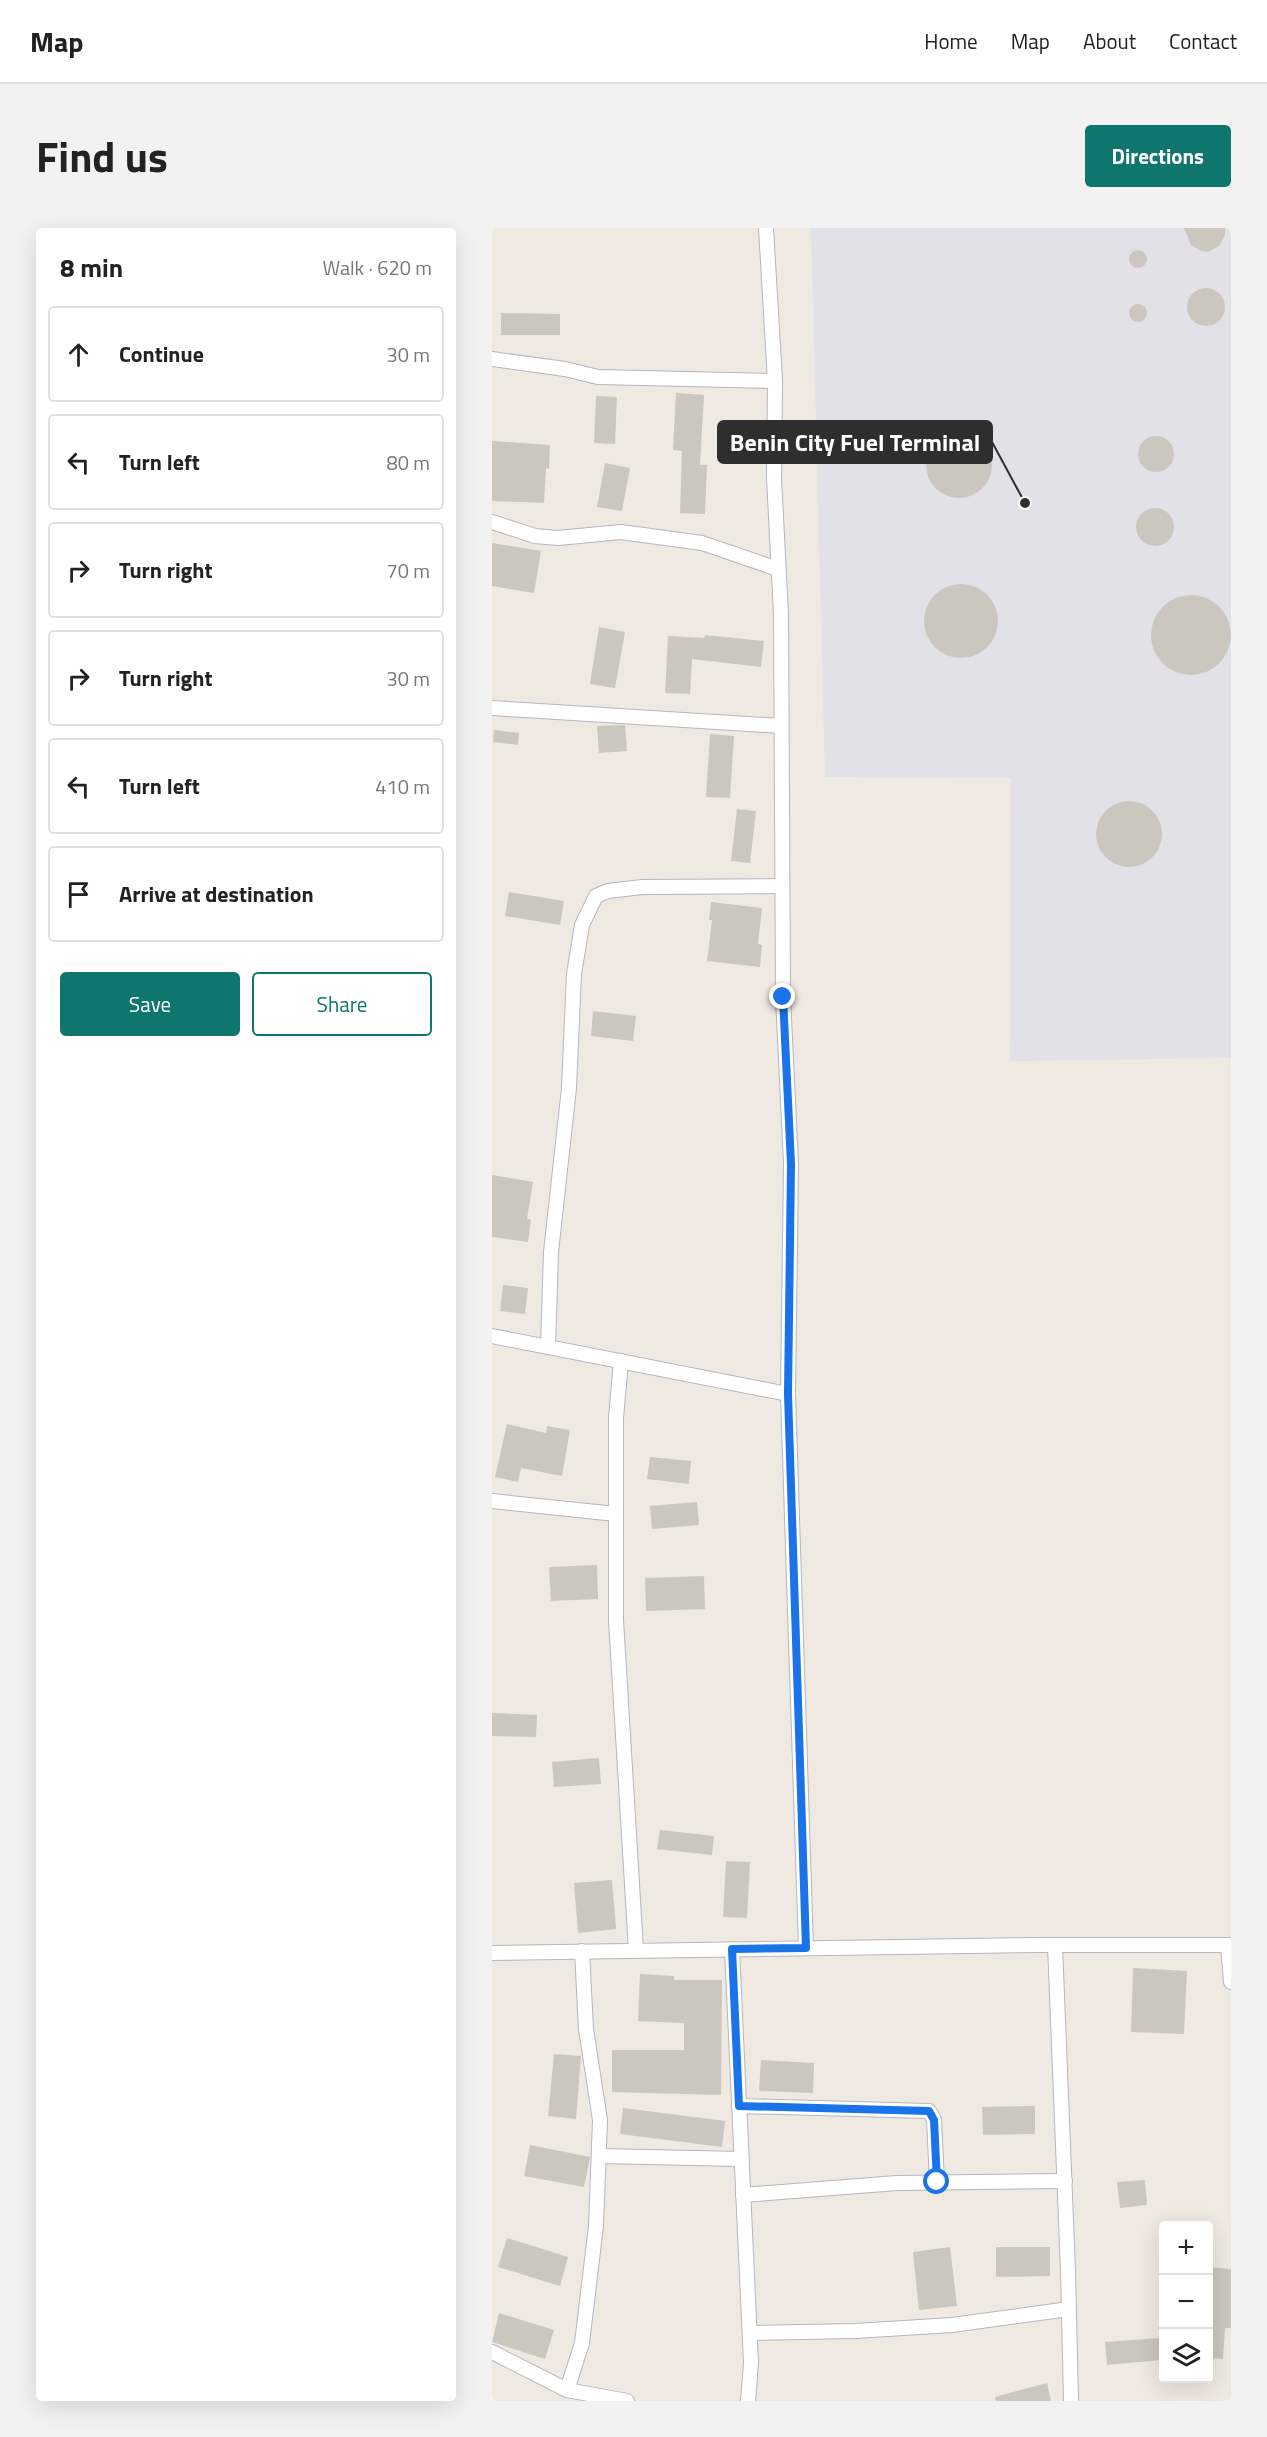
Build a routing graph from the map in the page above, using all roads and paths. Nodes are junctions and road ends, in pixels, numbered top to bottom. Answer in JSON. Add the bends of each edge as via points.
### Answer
{"nodes":[{"id":1,"x":766,"y":228,"type":"edge"},
{"id":2,"x":492,"y":359,"type":"edge"},
{"id":3,"x":775,"y":381,"type":"junction"},
{"id":4,"x":492,"y":522,"type":"edge"},
{"id":5,"x":778,"y":569,"type":"junction"},
{"id":6,"x":492,"y":708,"type":"edge"},
{"id":7,"x":781,"y":726,"type":"junction"},
{"id":8,"x":782,"y":886,"type":"junction"},
{"id":9,"x":492,"y":1336,"type":"edge"},
{"id":10,"x":548,"y":1347,"type":"junction"},
{"id":11,"x":621,"y":1361,"type":"junction"},
{"id":12,"x":788,"y":1394,"type":"junction"},
{"id":13,"x":492,"y":1501,"type":"edge"},
{"id":14,"x":616,"y":1514,"type":"junction"},
{"id":15,"x":1055,"y":1945,"type":"junction"},
{"id":16,"x":1230,"y":1945,"type":"edge"},
{"id":17,"x":806,"y":1948,"type":"junction"},
{"id":18,"x":732,"y":1949,"type":"junction"},
{"id":19,"x":636,"y":1950,"type":"junction"},
{"id":20,"x":582,"y":1951,"type":"junction"},
{"id":21,"x":492,"y":1953,"type":"edge"},
{"id":22,"x":1231,"y":1982,"type":"edge"},
{"id":23,"x":739,"y":2106,"type":"junction"},
{"id":24,"x":599,"y":2156,"type":"junction"},
{"id":25,"x":741,"y":2159,"type":"junction"},
{"id":26,"x":1065,"y":2181,"type":"junction"},
{"id":27,"x":937,"y":2182,"type":"junction"},
{"id":28,"x":743,"y":2195,"type":"junction"},
{"id":29,"x":1069,"y":2309,"type":"junction"},
{"id":30,"x":750,"y":2334,"type":"junction"},
{"id":31,"x":492,"y":2352,"type":"edge"},
{"id":32,"x":567,"y":2390,"type":"junction"},
{"id":33,"x":627,"y":2401,"type":"edge"},
{"id":34,"x":748,"y":2401,"type":"edge"},
{"id":35,"x":1071,"y":2401,"type":"edge"}],
"edges":[{"from":1,"to":3,"type":"street"},
{"from":2,"to":3,"type":"street","via":[[598,377]]},
{"from":3,"to":5,"type":"street"},
{"from":4,"to":5,"type":"street","via":[[535,536],[558,538],[621,532],[702,543]]},
{"from":5,"to":7,"type":"street"},
{"from":6,"to":7,"type":"street"},
{"from":7,"to":8,"type":"street"},
{"from":8,"to":10,"type":"street","via":[[642,887],[596,896],[582,925],[574,974],[568,1088],[551,1252]]},
{"from":8,"to":12,"type":"street","via":[[791,1164]]},
{"from":9,"to":10,"type":"street"},
{"from":10,"to":11,"type":"street"},
{"from":11,"to":12,"type":"street"},
{"from":11,"to":14,"type":"street","via":[[616,1418]]},
{"from":12,"to":17,"type":"street"},
{"from":13,"to":14,"type":"street"},
{"from":14,"to":19,"type":"street","via":[[616,1620]]},
{"from":15,"to":16,"type":"street"},
{"from":15,"to":17,"type":"street"},
{"from":15,"to":26,"type":"street"},
{"from":16,"to":22,"type":"street"},
{"from":17,"to":18,"type":"street"},
{"from":18,"to":19,"type":"street"},
{"from":18,"to":23,"type":"street"},
{"from":19,"to":20,"type":"street"},
{"from":20,"to":21,"type":"street"},
{"from":20,"to":24,"type":"street","via":[[586,2029],[600,2120]]},
{"from":23,"to":25,"type":"street"},
{"from":23,"to":27,"type":"street","via":[[929,2111],[934,2120]]},
{"from":24,"to":25,"type":"street"},
{"from":24,"to":32,"type":"street","via":[[596,2226],[582,2343]]},
{"from":25,"to":28,"type":"street"},
{"from":26,"to":27,"type":"street"},
{"from":26,"to":29,"type":"street"},
{"from":27,"to":28,"type":"street"},
{"from":28,"to":30,"type":"street"},
{"from":29,"to":30,"type":"street","via":[[952,2325]]},
{"from":29,"to":35,"type":"street"},
{"from":30,"to":34,"type":"street"},
{"from":31,"to":32,"type":"street"},
{"from":32,"to":33,"type":"street"}]}
